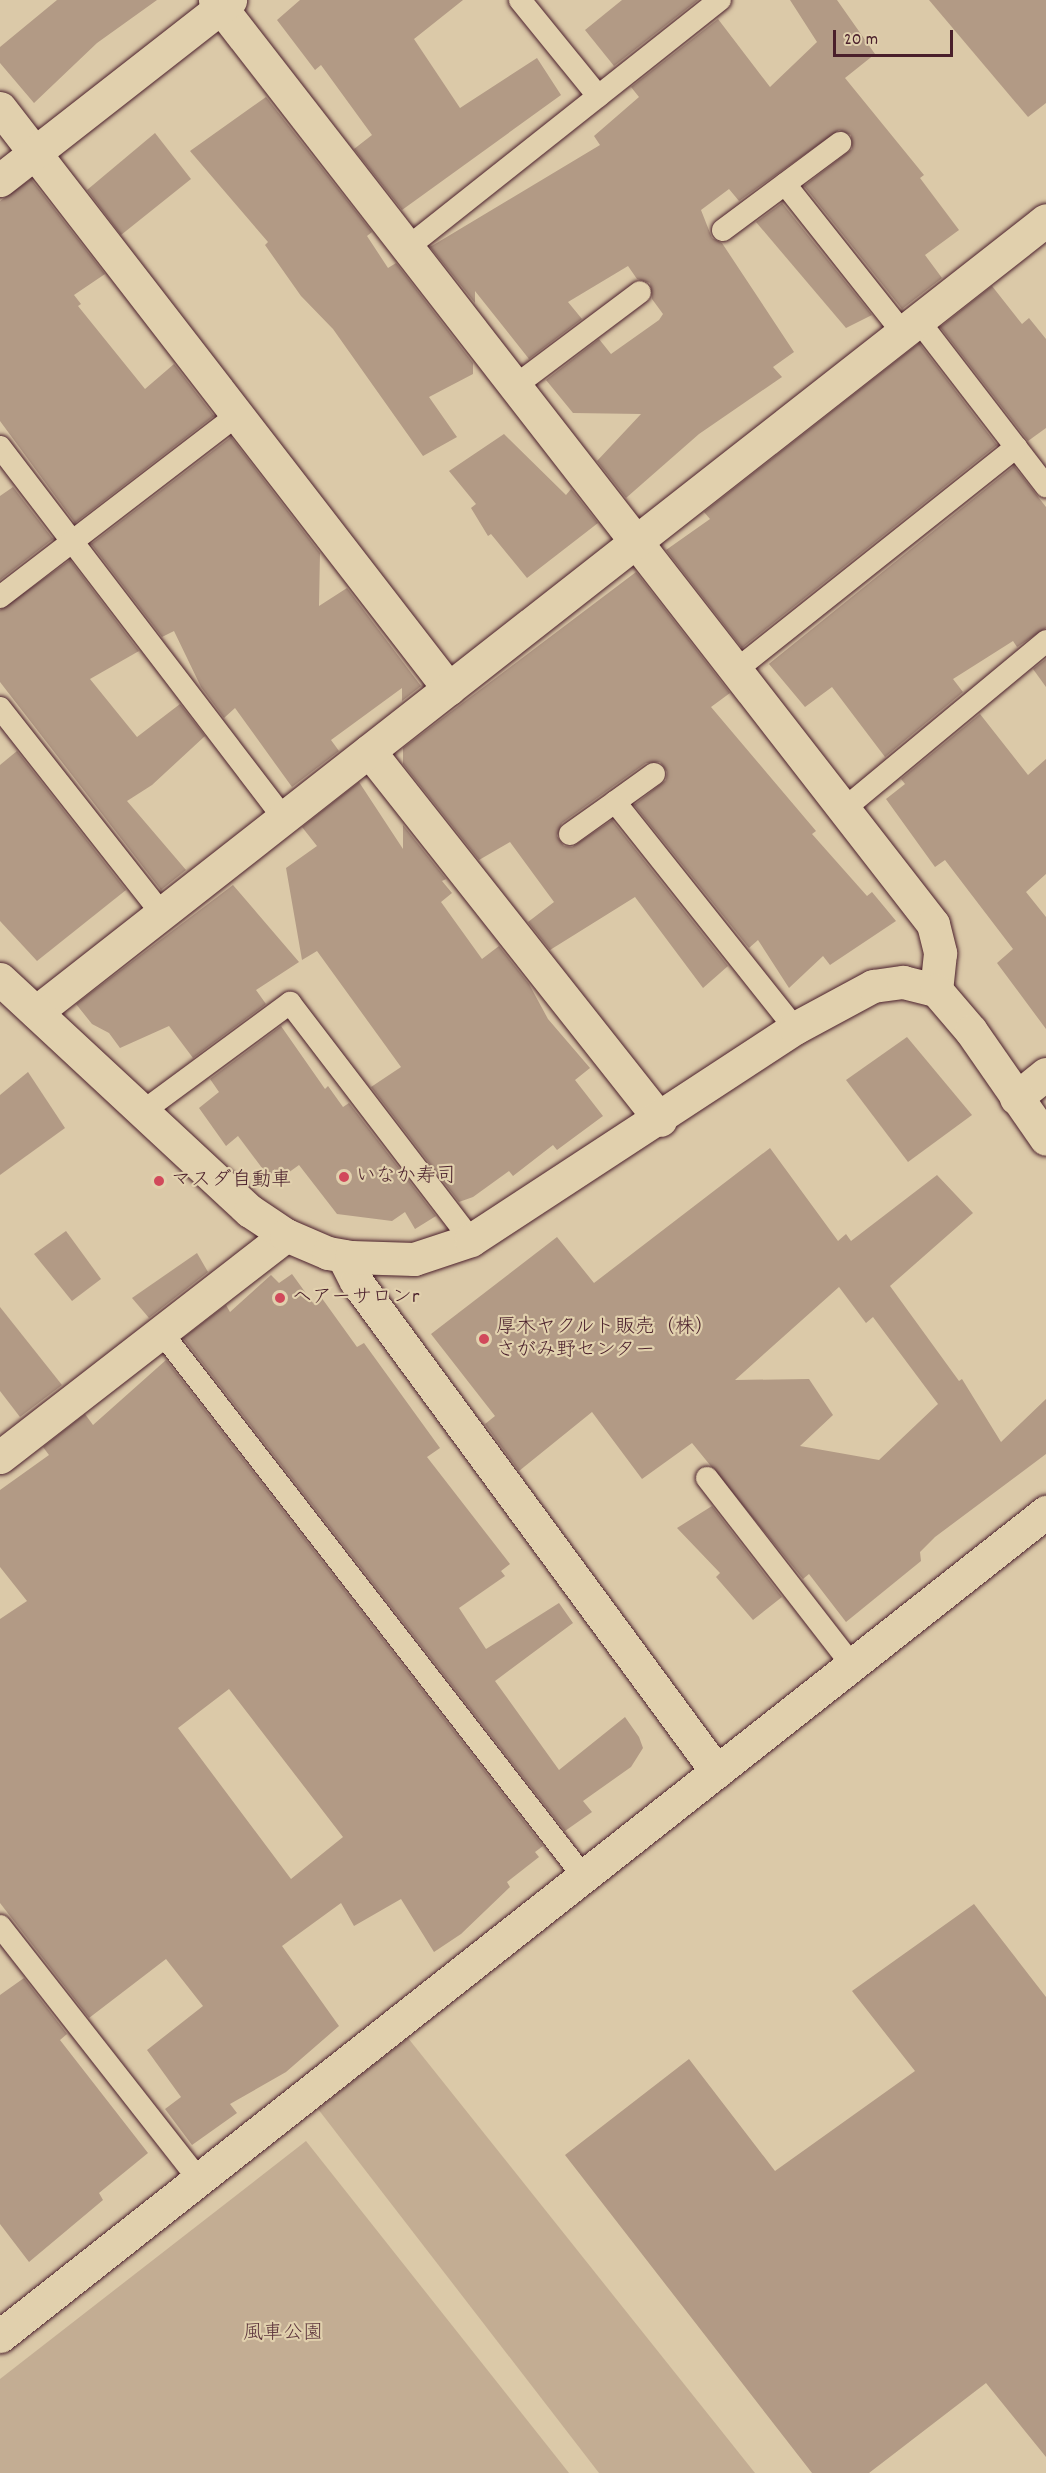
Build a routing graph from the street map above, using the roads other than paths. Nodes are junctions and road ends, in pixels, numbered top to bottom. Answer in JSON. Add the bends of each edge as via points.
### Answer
{"nodes":[{"id":1,"x":520,"y":0,"type":"edge"},
{"id":2,"x":720,"y":0,"type":"edge"},
{"id":3,"x":222,"y":2,"type":"edge"},
{"id":4,"x":598,"y":96,"type":"junction"},
{"id":5,"x":0,"y":108,"type":"edge"},
{"id":6,"x":840,"y":143,"type":"dead end"},
{"id":7,"x":35,"y":153,"type":"junction"},
{"id":8,"x":0,"y":180,"type":"edge"},
{"id":9,"x":785,"y":184,"type":"junction"},
{"id":10,"x":1046,"y":220,"type":"edge"},
{"id":11,"x":723,"y":230,"type":"dead end"},
{"id":12,"x":408,"y":247,"type":"junction"},
{"id":13,"x":640,"y":292,"type":"dead end"},
{"id":14,"x":911,"y":326,"type":"junction"},
{"id":15,"x":515,"y":386,"type":"junction"},
{"id":16,"x":237,"y":415,"type":"junction"},
{"id":17,"x":0,"y":447,"type":"edge"},
{"id":18,"x":1016,"y":447,"type":"junction"},
{"id":19,"x":1046,"y":486,"type":"edge"},
{"id":20,"x":74,"y":540,"type":"junction"},
{"id":21,"x":636,"y":542,"type":"junction"},
{"id":22,"x":0,"y":597,"type":"edge"},
{"id":23,"x":1046,"y":641,"type":"edge"},
{"id":24,"x":736,"y":670,"type":"junction"},
{"id":25,"x":449,"y":689,"type":"junction"},
{"id":26,"x":0,"y":708,"type":"edge"},
{"id":27,"x":369,"y":751,"type":"junction"},
{"id":28,"x":654,"y":774,"type":"dead end"},
{"id":29,"x":615,"y":802,"type":"junction"},
{"id":30,"x":844,"y":809,"type":"junction"},
{"id":31,"x":284,"y":818,"type":"junction"},
{"id":32,"x":570,"y":834,"type":"dead end"},
{"id":33,"x":162,"y":914,"type":"junction"},
{"id":34,"x":0,"y":979,"type":"edge"},
{"id":35,"x":936,"y":990,"type":"junction"},
{"id":36,"x":36,"y":1012,"type":"junction"},
{"id":37,"x":795,"y":1028,"type":"junction"},
{"id":38,"x":1046,"y":1074,"type":"edge"},
{"id":39,"x":1016,"y":1098,"type":"junction"},
{"id":40,"x":142,"y":1112,"type":"junction"},
{"id":41,"x":660,"y":1120,"type":"junction"},
{"id":42,"x":1046,"y":1139,"type":"edge"},
{"id":43,"x":285,"y":1235,"type":"junction"},
{"id":44,"x":471,"y":1240,"type":"junction"},
{"id":45,"x":343,"y":1256,"type":"junction"},
{"id":46,"x":162,"y":1333,"type":"junction"},
{"id":47,"x":0,"y":1457,"type":"edge"},
{"id":48,"x":707,"y":1478,"type":"dead end"},
{"id":49,"x":1046,"y":1512,"type":"edge"},
{"id":50,"x":852,"y":1665,"type":"junction"},
{"id":51,"x":717,"y":1772,"type":"junction"},
{"id":52,"x":584,"y":1877,"type":"junction"},
{"id":53,"x":0,"y":1926,"type":"edge"},
{"id":54,"x":199,"y":2180,"type":"junction"},
{"id":55,"x":0,"y":2336,"type":"edge"}],
"edges":[{"from":1,"to":4,"type":"lane"},
{"from":2,"to":4,"type":"lane"},
{"from":3,"to":7,"type":"street"},
{"from":3,"to":12,"type":"street"},
{"from":4,"to":12,"type":"lane"},
{"from":5,"to":7,"type":"street"},
{"from":6,"to":9,"type":"lane"},
{"from":7,"to":8,"type":"street"},
{"from":7,"to":16,"type":"street"},
{"from":9,"to":11,"type":"lane"},
{"from":9,"to":14,"type":"lane"},
{"from":10,"to":14,"type":"street"},
{"from":12,"to":15,"type":"street"},
{"from":13,"to":15,"type":"lane"},
{"from":14,"to":18,"type":"lane"},
{"from":14,"to":21,"type":"street"},
{"from":15,"to":21,"type":"street"},
{"from":16,"to":20,"type":"lane"},
{"from":16,"to":25,"type":"street"},
{"from":17,"to":20,"type":"lane"},
{"from":18,"to":19,"type":"lane"},
{"from":18,"to":24,"type":"lane"},
{"from":20,"to":22,"type":"lane"},
{"from":20,"to":31,"type":"lane"},
{"from":21,"to":24,"type":"street"},
{"from":21,"to":25,"type":"street"},
{"from":23,"to":30,"type":"lane"},
{"from":24,"to":30,"type":"street"},
{"from":25,"to":27,"type":"street"},
{"from":26,"to":33,"type":"lane"},
{"from":27,"to":31,"type":"street"},
{"from":27,"to":41,"type":"street"},
{"from":28,"to":29,"type":"lane"},
{"from":29,"to":32,"type":"lane"},
{"from":29,"to":37,"type":"lane"},
{"from":30,"to":35,"type":"street","via":[[933,924],[940,953]]},
{"from":31,"to":33,"type":"street"},
{"from":33,"to":36,"type":"street"},
{"from":34,"to":36,"type":"street"},
{"from":35,"to":37,"type":"street","via":[[903,982],[873,986]]},
{"from":35,"to":39,"type":"street"},
{"from":36,"to":40,"type":"street"},
{"from":37,"to":41,"type":"street"},
{"from":38,"to":39,"type":"street"},
{"from":39,"to":42,"type":"street"},
{"from":40,"to":43,"type":"street","via":[[216,1184]]},
{"from":40,"to":44,"type":"lane","via":[[290,1003]]},
{"from":41,"to":44,"type":"street"},
{"from":43,"to":45,"type":"street"},
{"from":43,"to":46,"type":"street"},
{"from":44,"to":45,"type":"street","via":[[414,1259]]},
{"from":45,"to":51,"type":"street","via":[[356,1281]]},
{"from":46,"to":47,"type":"street"},
{"from":46,"to":52,"type":"lane"},
{"from":48,"to":50,"type":"lane"},
{"from":49,"to":50,"type":"street"},
{"from":50,"to":51,"type":"street"},
{"from":51,"to":52,"type":"street"},
{"from":52,"to":54,"type":"street"},
{"from":53,"to":54,"type":"lane"},
{"from":54,"to":55,"type":"street"}]}
